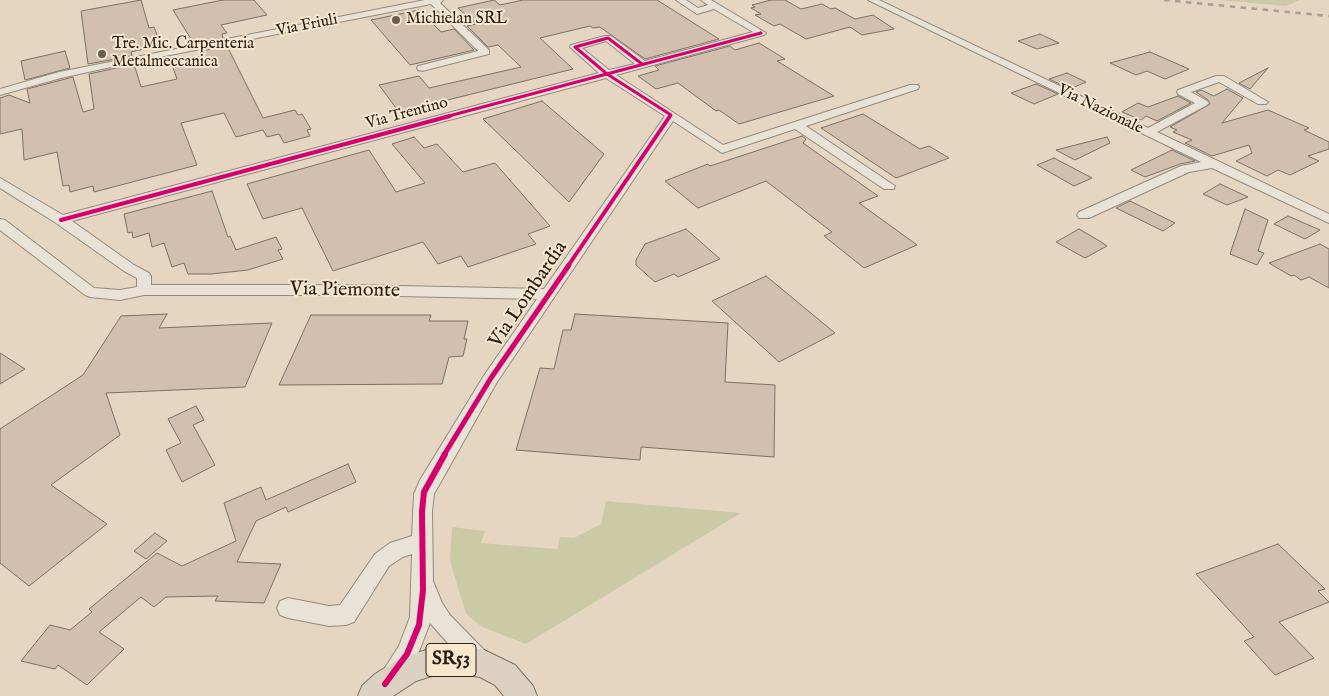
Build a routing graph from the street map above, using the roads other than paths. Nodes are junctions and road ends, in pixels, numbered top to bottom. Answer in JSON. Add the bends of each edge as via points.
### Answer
{"nodes":[{"id":1,"x":379,"y":0,"type":"edge"},
{"id":2,"x":680,"y":0,"type":"edge"},
{"id":3,"x":705,"y":0,"type":"edge"},
{"id":4,"x":872,"y":0,"type":"edge"},
{"id":5,"x":436,"y":1,"type":"edge"},
{"id":6,"x":716,"y":6,"type":"junction"},
{"id":7,"x":388,"y":10,"type":"junction"},
{"id":8,"x":642,"y":64,"type":"junction"},
{"id":9,"x":422,"y":68,"type":"dead end"},
{"id":10,"x":607,"y":74,"type":"junction"},
{"id":11,"x":914,"y":87,"type":"dead end"},
{"id":12,"x":0,"y":92,"type":"edge"},
{"id":13,"x":1262,"y":102,"type":"dead end"},
{"id":14,"x":671,"y":115,"type":"junction"},
{"id":15,"x":797,"y":125,"type":"junction"},
{"id":16,"x":1147,"y":133,"type":"junction"},
{"id":17,"x":1211,"y":164,"type":"junction"},
{"id":18,"x":0,"y":182,"type":"edge"},
{"id":19,"x":889,"y":186,"type":"dead end"},
{"id":20,"x":1084,"y":215,"type":"dead end"},
{"id":21,"x":1329,"y":219,"type":"edge"},
{"id":22,"x":61,"y":220,"type":"junction"},
{"id":23,"x":0,"y":223,"type":"edge"},
{"id":24,"x":144,"y":290,"type":"junction"},
{"id":25,"x":546,"y":294,"type":"junction"},
{"id":26,"x":421,"y":543,"type":"junction"},
{"id":27,"x":422,"y":573,"type":"junction"},
{"id":28,"x":288,"y":608,"type":"dead end"},
{"id":29,"x":484,"y":664,"type":"junction"},
{"id":30,"x":376,"y":692,"type":"edge"},
{"id":31,"x":523,"y":696,"type":"edge"}],
"edges":[{"from":1,"to":7,"type":"street"},
{"from":2,"to":6,"type":"street","via":[[697,11]]},
{"from":3,"to":6,"type":"street"},
{"from":4,"to":16,"type":"street","name":"Via Nazionale"},
{"from":5,"to":7,"type":"street","name":"Via Friuli"},
{"from":5,"to":9,"type":"street","via":[[485,52]]},
{"from":6,"to":8,"type":"street","name":"Via Trentino","via":[[761,33]]},
{"from":7,"to":12,"type":"street","name":"Via Friuli","via":[[59,75]]},
{"from":8,"to":10,"type":"street","name":"Via Trentino"},
{"from":8,"to":10,"type":"street","via":[[608,38],[575,47]]},
{"from":10,"to":14,"type":"street"},
{"from":10,"to":22,"type":"street","name":"Via Trentino"},
{"from":11,"to":15,"type":"street"},
{"from":13,"to":16,"type":"street","via":[[1220,78],[1182,92],[1203,103]]},
{"from":14,"to":15,"type":"street","via":[[722,149]]},
{"from":14,"to":25,"type":"street","name":"Via Lombardia"},
{"from":15,"to":19,"type":"lane"},
{"from":16,"to":17,"type":"street","name":"Via Nazionale"},
{"from":17,"to":20,"type":"street","via":[[1185,169]]},
{"from":17,"to":21,"type":"street","name":"Via Nazionale"},
{"from":18,"to":22,"type":"street"},
{"from":22,"to":24,"type":"street","via":[[144,276]]},
{"from":23,"to":24,"type":"street","name":"Via Piemonte","via":[[90,292],[120,295]]},
{"from":24,"to":25,"type":"street","name":"Via Piemonte"},
{"from":25,"to":26,"type":"street","name":"Via Lombardia","via":[[432,475],[424,494]]},
{"from":26,"to":27,"type":"street","name":"Via Lombardia"},
{"from":26,"to":28,"type":"street","via":[[397,549],[382,560],[351,610],[343,616]]},
{"from":27,"to":29,"type":"street","name":"Via Lombardia","via":[[430,600],[442,622]]},
{"from":27,"to":30,"type":"street","name":"Via Lombardia","via":[[422,608],[417,632],[403,660]]},
{"from":29,"to":30,"type":"main road","number":"SR53","via":[[460,660],[435,661],[410,670]]},
{"from":29,"to":31,"type":"main road","number":"SR53","via":[[505,675]]}]}
